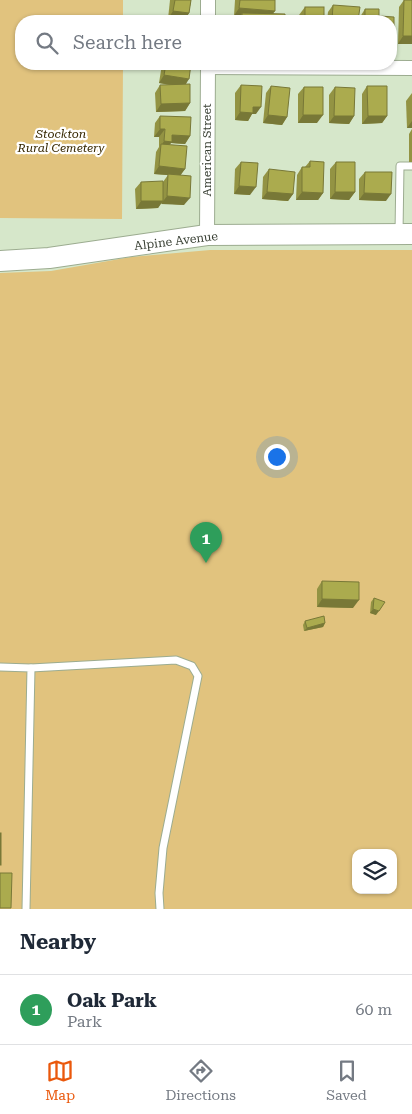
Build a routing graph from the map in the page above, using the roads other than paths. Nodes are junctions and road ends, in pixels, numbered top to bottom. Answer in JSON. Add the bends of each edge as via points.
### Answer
{"nodes":[{"id":1,"x":208,"y":0,"type":"edge"},
{"id":2,"x":208,"y":15,"type":"edge"},
{"id":3,"x":397,"y":68,"type":"edge"},
{"id":4,"x":412,"y":68,"type":"edge"},
{"id":5,"x":208,"y":70,"type":"edge"},
{"id":6,"x":412,"y":166,"type":"edge"},
{"id":7,"x":406,"y":234,"type":"edge"},
{"id":8,"x":207,"y":236,"type":"junction"},
{"id":9,"x":0,"y":261,"type":"edge"},
{"id":10,"x":0,"y":667,"type":"edge"},
{"id":11,"x":31,"y":668,"type":"junction"},
{"id":12,"x":26,"y":909,"type":"edge"},
{"id":13,"x":160,"y":909,"type":"edge"}],
"edges":[{"from":1,"to":2,"type":"street"},
{"from":3,"to":4,"type":"street"},
{"from":5,"to":8,"type":"street","name":"American Street"},
{"from":6,"to":7,"type":"lane","via":[[400,166]]},
{"from":7,"to":8,"type":"street","name":"Alpine Avenue"},
{"from":8,"to":9,"type":"street","name":"Alpine Avenue"},
{"from":10,"to":11,"type":"lane"},
{"from":11,"to":12,"type":"lane"},
{"from":11,"to":13,"type":"lane","via":[[176,660],[192,666],[198,676],[163,848]]}]}
